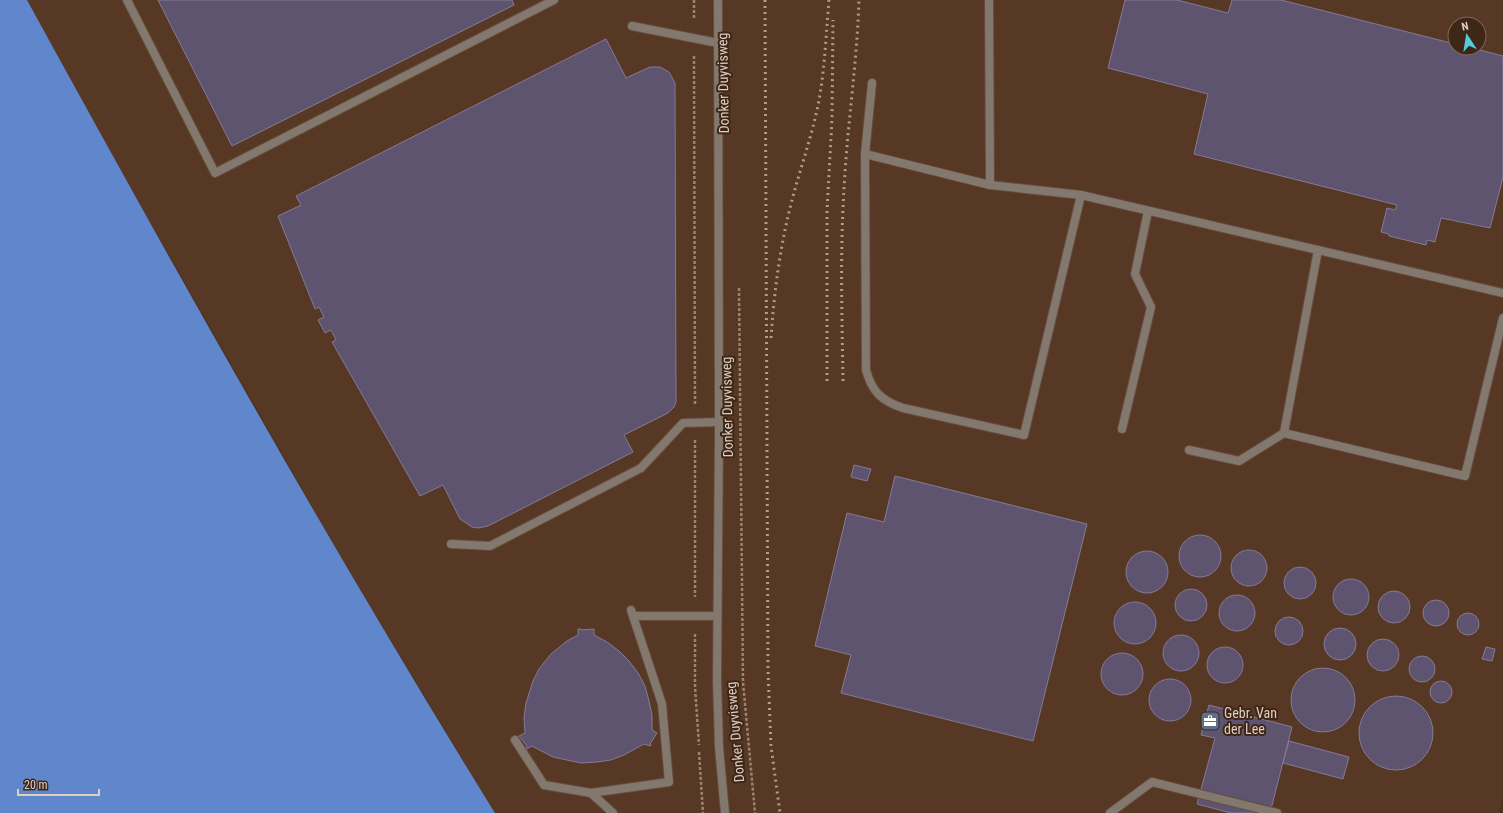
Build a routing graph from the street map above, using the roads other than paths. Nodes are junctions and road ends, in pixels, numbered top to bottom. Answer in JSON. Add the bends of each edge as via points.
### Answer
{"nodes":[{"id":1,"x":127,"y":0,"type":"edge"},
{"id":2,"x":554,"y":0,"type":"edge"},
{"id":3,"x":718,"y":0,"type":"edge"},
{"id":4,"x":989,"y":0,"type":"edge"},
{"id":5,"x":632,"y":26,"type":"dead end"},
{"id":6,"x":718,"y":43,"type":"junction"},
{"id":7,"x":872,"y":83,"type":"dead end"},
{"id":8,"x":865,"y":154,"type":"junction"},
{"id":9,"x":990,"y":185,"type":"junction"},
{"id":10,"x":1081,"y":195,"type":"junction"},
{"id":11,"x":1148,"y":211,"type":"junction"},
{"id":12,"x":1318,"y":250,"type":"junction"},
{"id":13,"x":1503,"y":293,"type":"edge"},
{"id":14,"x":1503,"y":318,"type":"edge"},
{"id":15,"x":719,"y":422,"type":"junction"},
{"id":16,"x":1122,"y":429,"type":"dead end"},
{"id":17,"x":1284,"y":433,"type":"junction"},
{"id":18,"x":1190,"y":450,"type":"dead end"},
{"id":19,"x":451,"y":544,"type":"dead end"},
{"id":20,"x":717,"y":616,"type":"junction"},
{"id":21,"x":516,"y":740,"type":"dead end"},
{"id":22,"x":591,"y":793,"type":"junction"},
{"id":23,"x":612,"y":813,"type":"edge"},
{"id":24,"x":724,"y":813,"type":"edge"},
{"id":25,"x":1110,"y":813,"type":"edge"},
{"id":26,"x":1277,"y":813,"type":"edge"}],
"edges":[{"from":1,"to":2,"type":"street","via":[[215,173]]},
{"from":3,"to":6,"type":"street","name":"Donker Duyvisweg"},
{"from":4,"to":9,"type":"street"},
{"from":5,"to":6,"type":"street"},
{"from":6,"to":15,"type":"street","name":"Donker Duyvisweg"},
{"from":7,"to":8,"type":"street"},
{"from":8,"to":9,"type":"street"},
{"from":8,"to":10,"type":"street","via":[[865,359],[869,381],[882,398],[903,408],[1024,435]]},
{"from":9,"to":10,"type":"street"},
{"from":10,"to":11,"type":"street"},
{"from":11,"to":12,"type":"street"},
{"from":11,"to":16,"type":"street","via":[[1135,274],[1151,307]]},
{"from":12,"to":13,"type":"street"},
{"from":12,"to":17,"type":"street"},
{"from":14,"to":17,"type":"street","via":[[1465,476]]},
{"from":15,"to":19,"type":"street","via":[[683,423],[641,468],[490,546]]},
{"from":15,"to":20,"type":"street","name":"Donker Duyvisweg"},
{"from":17,"to":18,"type":"street","via":[[1238,461]]},
{"from":20,"to":22,"type":"street","via":[[632,613],[662,704],[669,782]]},
{"from":20,"to":24,"type":"street","name":"Donker Duyvisweg","via":[[719,747]]},
{"from":21,"to":22,"type":"street","via":[[544,785]]},
{"from":22,"to":23,"type":"street"},
{"from":25,"to":26,"type":"street","via":[[1152,782]]}]}
